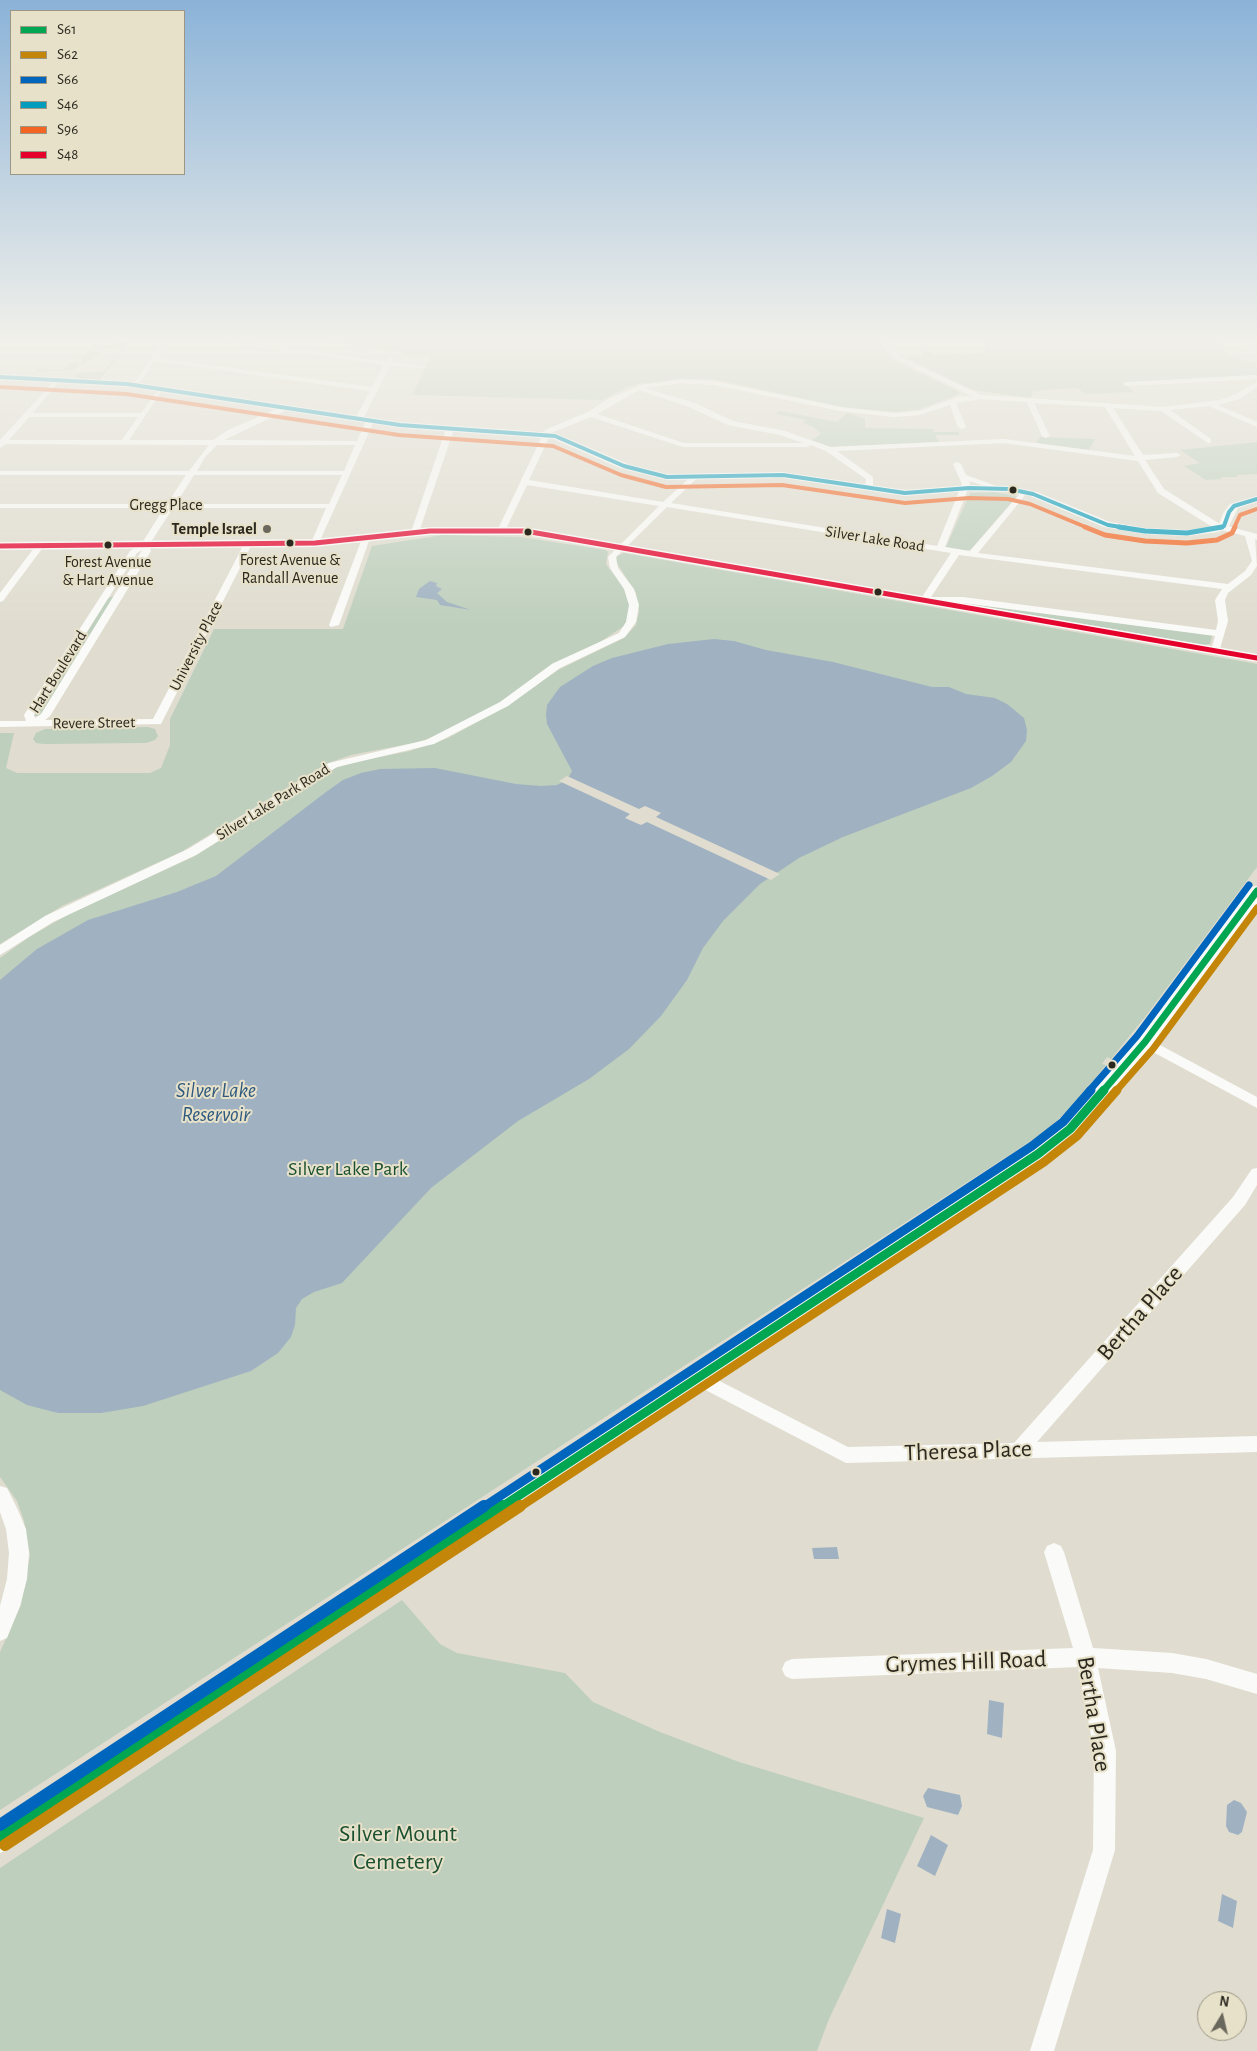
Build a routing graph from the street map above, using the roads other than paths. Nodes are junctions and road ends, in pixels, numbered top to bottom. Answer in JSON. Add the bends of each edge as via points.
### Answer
{"nodes":[{"id":1,"x":545,"y":435,"type":"edge"},
{"id":2,"x":128,"y":436,"type":"edge"},
{"id":3,"x":226,"y":436,"type":"edge"},
{"id":4,"x":363,"y":436,"type":"edge"},
{"id":5,"x":447,"y":436,"type":"edge"},
{"id":6,"x":552,"y":436,"type":"edge"},
{"id":7,"x":655,"y":436,"type":"edge"},
{"id":8,"x":789,"y":436,"type":"edge"},
{"id":9,"x":1126,"y":436,"type":"edge"},
{"id":10,"x":1201,"y":436,"type":"edge"},
{"id":11,"x":1208,"y":441,"type":"dead end"},
{"id":12,"x":124,"y":442,"type":"junction"},
{"id":13,"x":216,"y":442,"type":"junction"},
{"id":14,"x":359,"y":443,"type":"junction"},
{"id":15,"x":2,"y":444,"type":"edge"},
{"id":16,"x":813,"y":445,"type":"junction"},
{"id":17,"x":829,"y":449,"type":"junction"},
{"id":18,"x":1177,"y":455,"type":"dead end"},
{"id":19,"x":1140,"y":458,"type":"junction"},
{"id":20,"x":957,"y":464,"type":"dead end"},
{"id":21,"x":190,"y":472,"type":"junction"},
{"id":22,"x":0,"y":473,"type":"edge"},
{"id":23,"x":345,"y":473,"type":"junction"},
{"id":24,"x":965,"y":477,"type":"junction"},
{"id":25,"x":692,"y":478,"type":"junction"},
{"id":26,"x":524,"y":482,"type":"junction"},
{"id":27,"x":869,"y":488,"type":"junction"},
{"id":28,"x":965,"y":488,"type":"junction"},
{"id":29,"x":998,"y":488,"type":"junction"},
{"id":30,"x":1023,"y":492,"type":"junction"},
{"id":31,"x":1257,"y":499,"type":"edge"},
{"id":32,"x":169,"y":505,"type":"junction"},
{"id":33,"x":664,"y":505,"type":"junction"},
{"id":34,"x":0,"y":506,"type":"edge"},
{"id":35,"x":331,"y":506,"type":"junction"},
{"id":36,"x":1222,"y":527,"type":"junction"},
{"id":37,"x":502,"y":529,"type":"junction"},
{"id":38,"x":415,"y":532,"type":"junction"},
{"id":39,"x":1253,"y":536,"type":"edge"},
{"id":40,"x":366,"y":538,"type":"junction"},
{"id":41,"x":315,"y":543,"type":"junction"},
{"id":42,"x":248,"y":544,"type":"junction"},
{"id":43,"x":145,"y":545,"type":"junction"},
{"id":44,"x":0,"y":546,"type":"edge"},
{"id":45,"x":40,"y":546,"type":"junction"},
{"id":46,"x":619,"y":547,"type":"junction"},
{"id":47,"x":940,"y":550,"type":"junction"},
{"id":48,"x":956,"y":552,"type":"junction"},
{"id":49,"x":972,"y":554,"type":"junction"},
{"id":50,"x":1228,"y":587,"type":"junction"},
{"id":51,"x":0,"y":599,"type":"edge"},
{"id":52,"x":924,"y":600,"type":"junction"},
{"id":53,"x":334,"y":625,"type":"dead end"},
{"id":54,"x":1221,"y":634,"type":"junction"},
{"id":55,"x":1216,"y":650,"type":"junction"},
{"id":56,"x":1257,"y":658,"type":"edge"},
{"id":57,"x":157,"y":722,"type":"joint"},
{"id":58,"x":0,"y":724,"type":"edge"},
{"id":59,"x":32,"y":724,"type":"junction"},
{"id":60,"x":1257,"y":891,"type":"edge"},
{"id":61,"x":0,"y":951,"type":"edge"},
{"id":62,"x":1146,"y":1042,"type":"junction"},
{"id":63,"x":1257,"y":1104,"type":"edge"},
{"id":64,"x":1257,"y":1173,"type":"edge"},
{"id":65,"x":698,"y":1378,"type":"junction"},
{"id":66,"x":1257,"y":1444,"type":"edge"},
{"id":67,"x":1019,"y":1450,"type":"junction"},
{"id":68,"x":0,"y":1494,"type":"edge"},
{"id":69,"x":1054,"y":1552,"type":"dead end"},
{"id":70,"x":0,"y":1631,"type":"edge"},
{"id":71,"x":1086,"y":1657,"type":"junction"},
{"id":72,"x":792,"y":1668,"type":"dead end"},
{"id":73,"x":1257,"y":1684,"type":"edge"},
{"id":74,"x":0,"y":1837,"type":"edge"},
{"id":75,"x":1042,"y":2051,"type":"edge"}],
"edges":[{"from":1,"to":26,"type":"street"},
{"from":2,"to":12,"type":"street"},
{"from":3,"to":13,"type":"street","name":"Hart Boulevard"},
{"from":4,"to":14,"type":"street"},
{"from":5,"to":38,"type":"street"},
{"from":6,"to":25,"type":"street","via":[[646,473]]},
{"from":7,"to":16,"type":"street","via":[[683,445]]},
{"from":8,"to":16,"type":"street"},
{"from":9,"to":19,"type":"street"},
{"from":10,"to":11,"type":"street"},
{"from":12,"to":13,"type":"street"},
{"from":12,"to":15,"type":"street"},
{"from":13,"to":14,"type":"street"},
{"from":13,"to":21,"type":"street","name":"Hart Boulevard"},
{"from":14,"to":23,"type":"street"},
{"from":16,"to":17,"type":"street"},
{"from":17,"to":19,"type":"street","via":[[1004,442]]},
{"from":17,"to":27,"type":"street","via":[[866,475],[870,479]]},
{"from":18,"to":19,"type":"street"},
{"from":19,"to":36,"type":"street","via":[[1162,491]]},
{"from":20,"to":24,"type":"street"},
{"from":21,"to":22,"type":"street"},
{"from":21,"to":23,"type":"street"},
{"from":21,"to":32,"type":"street","name":"Hart Boulevard"},
{"from":23,"to":35,"type":"street"},
{"from":24,"to":28,"type":"street"},
{"from":24,"to":29,"type":"street"},
{"from":25,"to":27,"type":"street","via":[[778,475]]},
{"from":25,"to":33,"type":"street"},
{"from":26,"to":33,"type":"street","name":"Silver Lake Road"},
{"from":26,"to":37,"type":"street"},
{"from":27,"to":28,"type":"street","via":[[913,493]]},
{"from":28,"to":29,"type":"street"},
{"from":28,"to":47,"type":"street"},
{"from":29,"to":30,"type":"street"},
{"from":30,"to":36,"type":"street","via":[[1122,528],[1187,534]]},
{"from":30,"to":49,"type":"street"},
{"from":31,"to":36,"type":"street","via":[[1233,508]]},
{"from":32,"to":34,"type":"street","name":"Gregg Place"},
{"from":32,"to":35,"type":"street","name":"Gregg Place"},
{"from":32,"to":43,"type":"street","name":"Hart Boulevard"},
{"from":33,"to":46,"type":"street"},
{"from":33,"to":47,"type":"street","name":"Silver Lake Road"},
{"from":35,"to":41,"type":"street"},
{"from":36,"to":39,"type":"street"},
{"from":37,"to":38,"type":"main road"},
{"from":37,"to":46,"type":"main road"},
{"from":38,"to":40,"type":"main road"},
{"from":39,"to":50,"type":"street","via":[[1256,561],[1248,573]]},
{"from":40,"to":41,"type":"main road"},
{"from":40,"to":53,"type":"street"},
{"from":41,"to":42,"type":"main road"},
{"from":42,"to":43,"type":"main road"},
{"from":42,"to":57,"type":"street","name":"University Place"},
{"from":43,"to":45,"type":"main road"},
{"from":43,"to":59,"type":"street","name":"Hart Boulevard","via":[[147,551],[45,716]]},
{"from":44,"to":45,"type":"main road"},
{"from":45,"to":51,"type":"street"},
{"from":46,"to":52,"type":"main road"},
{"from":46,"to":61,"type":"street","name":"Silver Lake Park Road","via":[[612,555],[612,563],[629,589],[634,605],[630,626],[616,639],[556,666],[504,704],[430,742],[333,765],[192,852],[49,919]]},
{"from":47,"to":48,"type":"street","name":"Silver Lake Road"},
{"from":48,"to":49,"type":"street","name":"Silver Lake Road"},
{"from":48,"to":52,"type":"street"},
{"from":49,"to":50,"type":"street","name":"Silver Lake Road"},
{"from":50,"to":54,"type":"street","via":[[1220,600]]},
{"from":52,"to":54,"type":"street","via":[[963,600]]},
{"from":52,"to":55,"type":"main road"},
{"from":54,"to":55,"type":"street"},
{"from":55,"to":56,"type":"main road"},
{"from":57,"to":59,"type":"street","name":"Revere Street"},
{"from":58,"to":59,"type":"street","name":"Revere Street"},
{"from":60,"to":62,"type":"main road"},
{"from":62,"to":63,"type":"street"},
{"from":62,"to":65,"type":"main road","via":[[1070,1129],[1038,1154]]},
{"from":64,"to":67,"type":"street","name":"Bertha Place","via":[[1239,1201]]},
{"from":65,"to":67,"type":"street","name":"Theresa Place","via":[[846,1455]]},
{"from":65,"to":74,"type":"main road"},
{"from":66,"to":67,"type":"street","name":"Theresa Place"},
{"from":68,"to":70,"type":"street","via":[[16,1529],[19,1553],[15,1588]]},
{"from":69,"to":71,"type":"street","name":"Bertha Place"},
{"from":71,"to":72,"type":"street","name":"Grymes Hill Road"},
{"from":71,"to":73,"type":"street","name":"Grymes Hill Road","via":[[1172,1663]]},
{"from":71,"to":75,"type":"street","name":"Bertha Place","via":[[1105,1752],[1104,1850]]}]}
